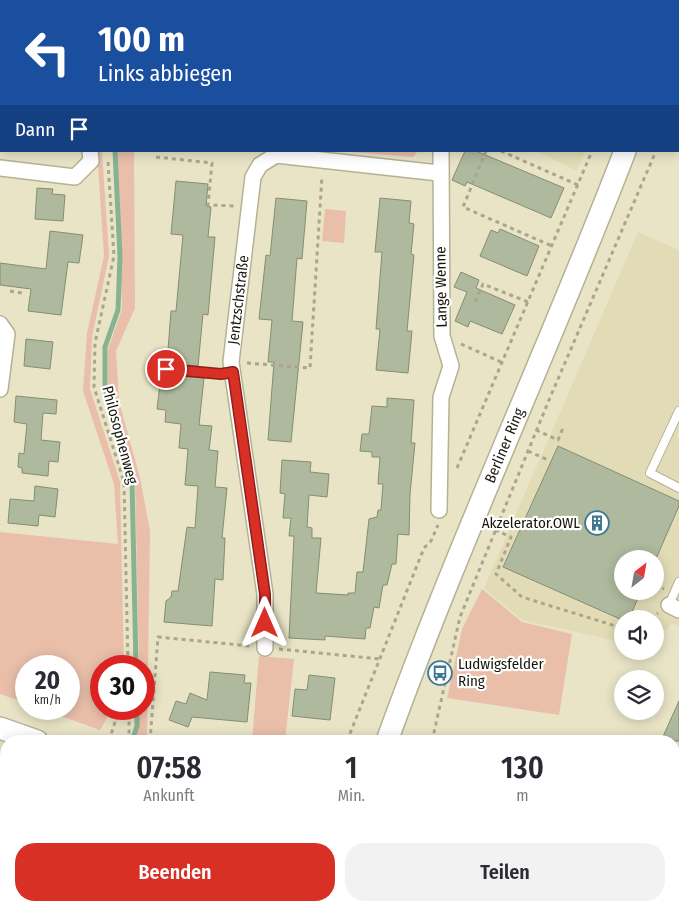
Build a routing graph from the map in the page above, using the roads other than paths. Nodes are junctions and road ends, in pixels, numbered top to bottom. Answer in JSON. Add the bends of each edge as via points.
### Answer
{"nodes":[{"id":1,"x":90,"y":152,"type":"edge"},
{"id":2,"x":441,"y":152,"type":"edge"},
{"id":3,"x":625,"y":152,"type":"edge"},
{"id":4,"x":0,"y":168,"type":"edge"},
{"id":5,"x":440,"y":173,"type":"junction"},
{"id":6,"x":0,"y":324,"type":"edge"},
{"id":7,"x":232,"y":367,"type":"junction"},
{"id":8,"x":166,"y":369,"type":"dead end"},
{"id":9,"x":0,"y":389,"type":"edge"},
{"id":10,"x":679,"y":411,"type":"edge"},
{"id":11,"x":679,"y":488,"type":"edge"},
{"id":12,"x":439,"y":510,"type":"road end"},
{"id":13,"x":679,"y":582,"type":"edge"},
{"id":14,"x":674,"y":608,"type":"edge"},
{"id":15,"x":265,"y":648,"type":"road end"},
{"id":16,"x":0,"y":728,"type":"edge"},
{"id":17,"x":20,"y":735,"type":"edge"},
{"id":18,"x":389,"y":735,"type":"edge"}],
"edges":[{"from":1,"to":4,"type":"street","via":[[91,162],[75,177]]},
{"from":2,"to":5,"type":"street","name":"Lange Wenne"},
{"from":3,"to":18,"type":"main road","name":"Berliner Ring","via":[[595,230],[436,607]]},
{"from":5,"to":7,"type":"street","name":"Jentzschstraße","via":[[276,155],[260,165],[253,177]]},
{"from":5,"to":12,"type":"street","name":"Lange Wenne","via":[[442,336],[451,366],[441,397]]},
{"from":6,"to":9,"type":"street","via":[[7,334]]},
{"from":7,"to":8,"type":"lane","via":[[221,374]]},
{"from":7,"to":15,"type":"street","name":"Jentzschstraße","via":[[265,594]]},
{"from":10,"to":11,"type":"lane","via":[[650,473]]},
{"from":13,"to":14,"type":"lane"},
{"from":16,"to":17,"type":"main road"}]}
